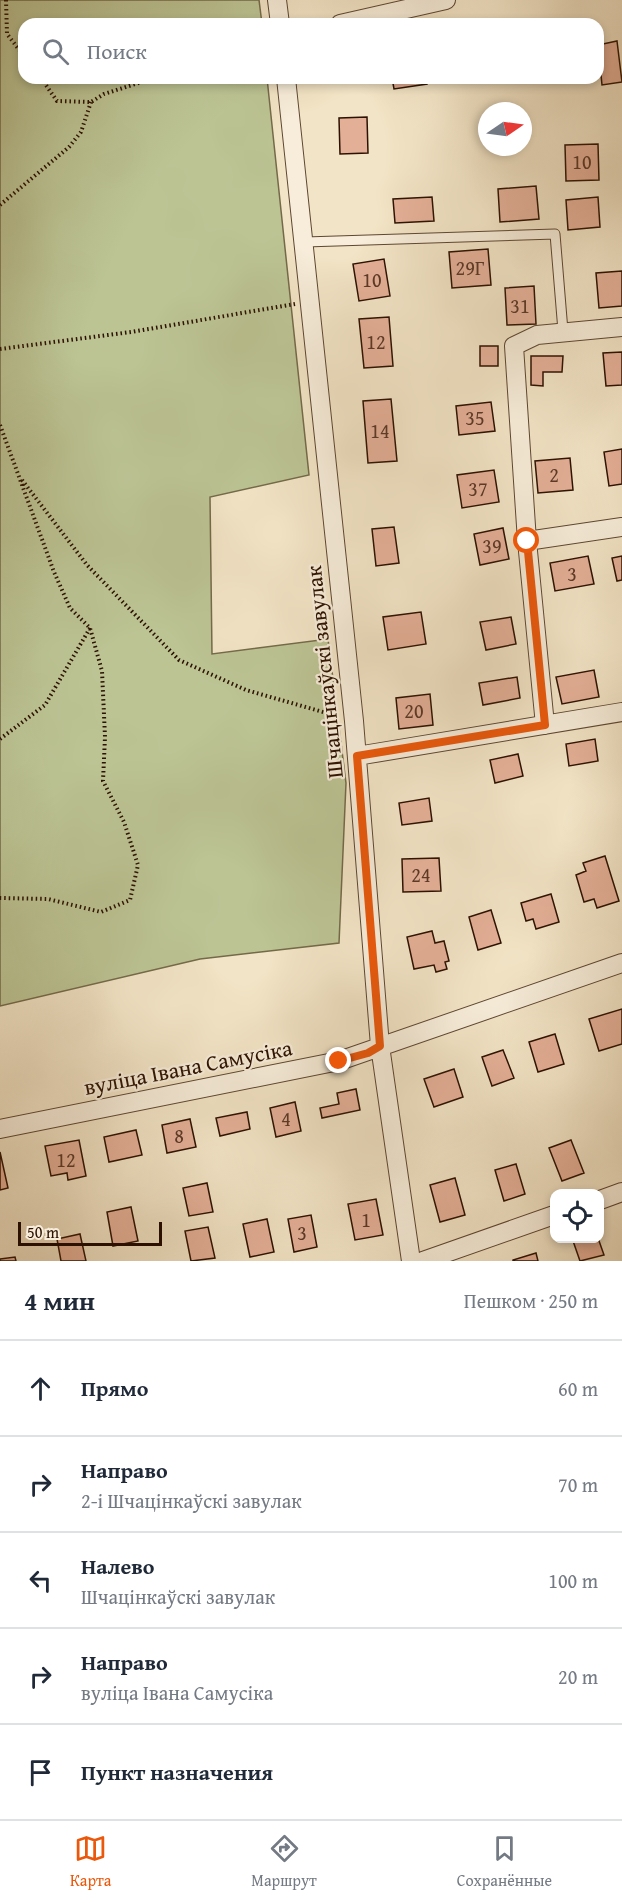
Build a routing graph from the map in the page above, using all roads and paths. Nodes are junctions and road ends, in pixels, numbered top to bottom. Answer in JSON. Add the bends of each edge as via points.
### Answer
{"nodes":[{"id":1,"x":6,"y":0,"type":"edge"},
{"id":2,"x":278,"y":0,"type":"edge"},
{"id":3,"x":446,"y":0,"type":"edge"},
{"id":4,"x":280,"y":18,"type":"edge"},
{"id":5,"x":366,"y":18,"type":"edge"},
{"id":6,"x":18,"y":48,"type":"edge"},
{"id":7,"x":45,"y":84,"type":"edge"},
{"id":8,"x":135,"y":84,"type":"edge"},
{"id":9,"x":287,"y":84,"type":"edge"},
{"id":10,"x":91,"y":102,"type":"junction"},
{"id":11,"x":0,"y":205,"type":"edge"},
{"id":12,"x":305,"y":242,"type":"junction"},
{"id":13,"x":310,"y":302,"type":"junction"},
{"id":14,"x":622,"y":327,"type":"edge"},
{"id":15,"x":563,"y":332,"type":"junction"},
{"id":16,"x":0,"y":349,"type":"edge"},
{"id":17,"x":0,"y":424,"type":"edge"},
{"id":18,"x":18,"y":475,"type":"junction"},
{"id":19,"x":622,"y":527,"type":"edge"},
{"id":20,"x":527,"y":541,"type":"junction"},
{"id":21,"x":90,"y":628,"type":"junction"},
{"id":22,"x":622,"y":712,"type":"edge"},
{"id":23,"x":354,"y":721,"type":"junction"},
{"id":24,"x":545,"y":725,"type":"junction"},
{"id":25,"x":0,"y":739,"type":"edge"},
{"id":26,"x":357,"y":756,"type":"junction"},
{"id":27,"x":0,"y":898,"type":"edge"},
{"id":28,"x":622,"y":963,"type":"edge"},
{"id":29,"x":380,"y":1046,"type":"junction"},
{"id":30,"x":0,"y":1129,"type":"edge"},
{"id":31,"x":622,"y":1192,"type":"edge"},
{"id":32,"x":604,"y":1199,"type":"edge"},
{"id":33,"x":550,"y":1217,"type":"edge"},
{"id":34,"x":411,"y":1261,"type":"edge"},
{"id":35,"x":423,"y":1261,"type":"edge"}],
"edges":[{"from":1,"to":6,"type":"path","via":[[7,34]]},
{"from":2,"to":4,"type":"street"},
{"from":3,"to":5,"type":"street"},
{"from":7,"to":10,"type":"path","via":[[57,101]]},
{"from":8,"to":10,"type":"path"},
{"from":9,"to":12,"type":"street","name":"Шчацінкаўскі завулак"},
{"from":10,"to":11,"type":"path","via":[[81,132],[69,147]]},
{"from":12,"to":13,"type":"street","name":"Шчацінкаўскі завулак"},
{"from":12,"to":15,"type":"lane","via":[[555,234]]},
{"from":13,"to":16,"type":"path"},
{"from":13,"to":23,"type":"street","name":"Шчацінкаўскі завулак"},
{"from":14,"to":15,"type":"street"},
{"from":15,"to":20,"type":"street","via":[[537,335],[514,346]]},
{"from":17,"to":18,"type":"path"},
{"from":18,"to":21,"type":"path","via":[[70,608]]},
{"from":18,"to":23,"type":"path","via":[[87,565],[179,660],[246,690]]},
{"from":19,"to":20,"type":"street"},
{"from":20,"to":24,"type":"street"},
{"from":21,"to":25,"type":"path","via":[[45,705]]},
{"from":21,"to":27,"type":"path","via":[[102,671],[103,781],[124,822],[138,865],[130,900],[101,912],[48,898]]},
{"from":22,"to":24,"type":"street"},
{"from":23,"to":26,"type":"street","name":"Шчацінкаўскі завулак"},
{"from":24,"to":26,"type":"street"},
{"from":26,"to":29,"type":"street","name":"Шчацінкаўскі завулак"},
{"from":28,"to":29,"type":"street","name":"вуліца Івана Самусіка"},
{"from":29,"to":30,"type":"street","name":"вуліца Івана Самусіка","via":[[339,1061]]},
{"from":29,"to":34,"type":"street","name":"Шчацінкаўскі завулак"},
{"from":31,"to":32,"type":"street"},
{"from":33,"to":35,"type":"street"}]}
